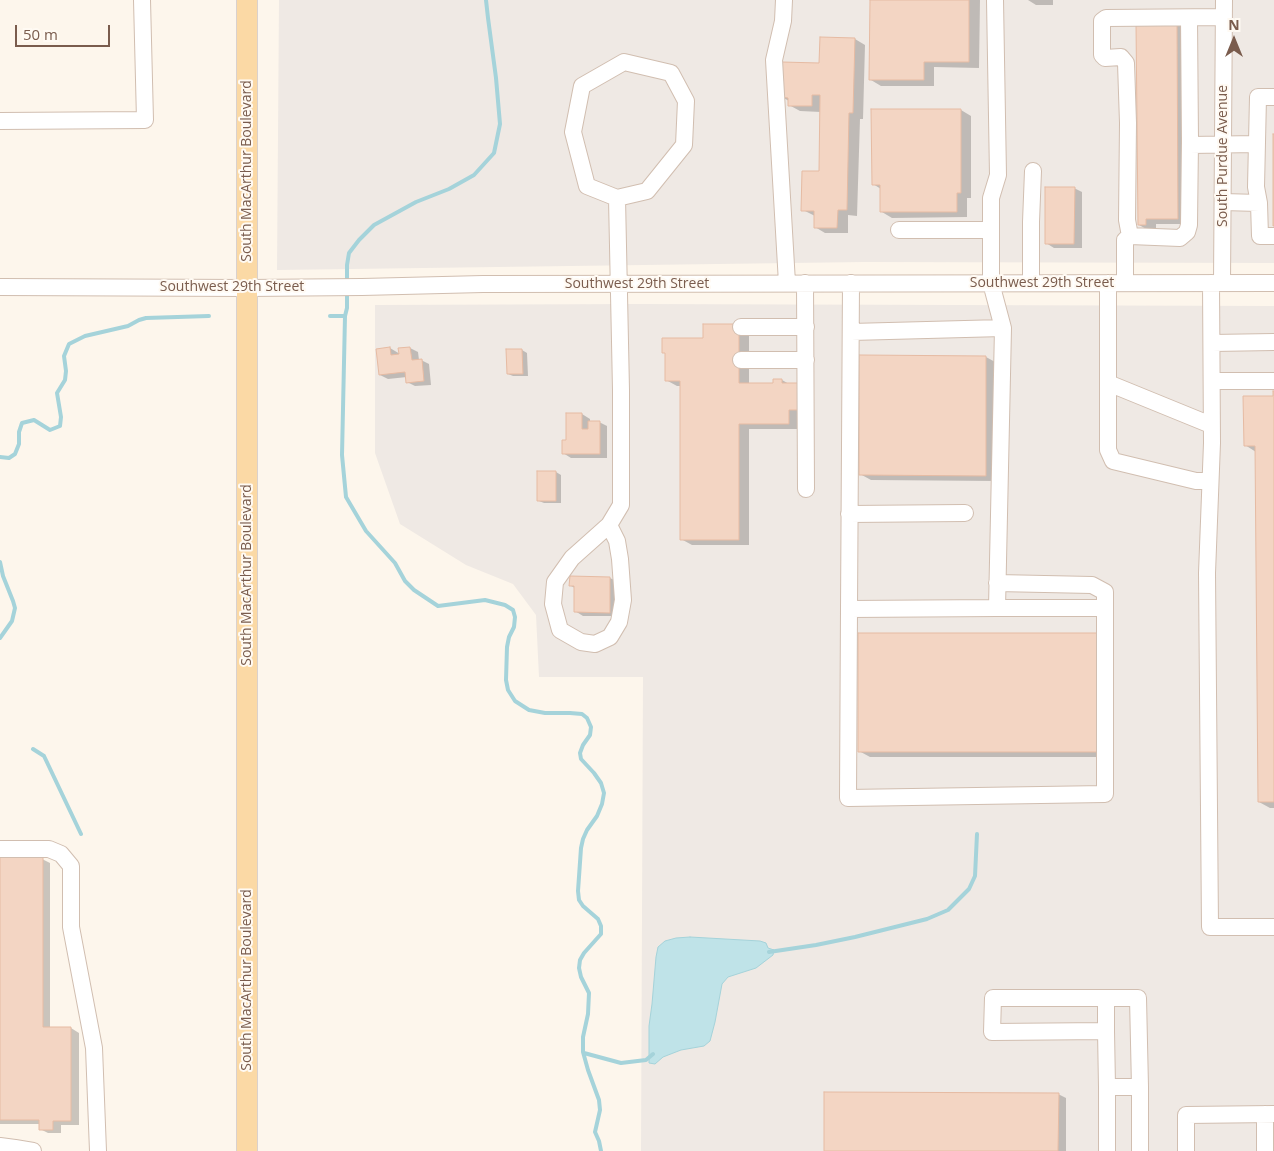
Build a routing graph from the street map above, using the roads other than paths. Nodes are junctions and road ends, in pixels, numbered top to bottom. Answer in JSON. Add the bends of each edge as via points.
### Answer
{"nodes":[{"id":1,"x":142,"y":0,"type":"edge"},
{"id":2,"x":247,"y":0,"type":"edge"},
{"id":3,"x":784,"y":0,"type":"edge"},
{"id":4,"x":995,"y":0,"type":"edge"},
{"id":5,"x":1224,"y":0,"type":"edge"},
{"id":6,"x":1224,"y":17,"type":"junction"},
{"id":7,"x":1189,"y":18,"type":"junction"},
{"id":8,"x":1274,"y":96,"type":"edge"},
{"id":9,"x":0,"y":121,"type":"edge"},
{"id":10,"x":1223,"y":144,"type":"junction"},
{"id":11,"x":1257,"y":144,"type":"junction"},
{"id":12,"x":1190,"y":145,"type":"junction"},
{"id":13,"x":1033,"y":171,"type":"dead end"},
{"id":14,"x":617,"y":198,"type":"junction"},
{"id":15,"x":1223,"y":202,"type":"junction"},
{"id":16,"x":1259,"y":203,"type":"junction"},
{"id":17,"x":899,"y":230,"type":"dead end"},
{"id":18,"x":991,"y":230,"type":"junction"},
{"id":19,"x":1130,"y":236,"type":"junction"},
{"id":20,"x":1274,"y":236,"type":"edge"},
{"id":21,"x":806,"y":283,"type":"junction"},
{"id":22,"x":851,"y":283,"type":"junction"},
{"id":23,"x":992,"y":283,"type":"junction"},
{"id":24,"x":1031,"y":283,"type":"junction"},
{"id":25,"x":1108,"y":283,"type":"junction"},
{"id":26,"x":1125,"y":283,"type":"junction"},
{"id":27,"x":1216,"y":283,"type":"junction"},
{"id":28,"x":1274,"y":283,"type":"edge"},
{"id":29,"x":620,"y":284,"type":"junction"},
{"id":30,"x":787,"y":284,"type":"junction"},
{"id":31,"x":0,"y":287,"type":"edge"},
{"id":32,"x":247,"y":288,"type":"junction"},
{"id":33,"x":741,"y":327,"type":"dead end"},
{"id":34,"x":806,"y":327,"type":"junction"},
{"id":35,"x":1003,"y":328,"type":"junction"},
{"id":36,"x":851,"y":332,"type":"junction"},
{"id":37,"x":1274,"y":342,"type":"edge"},
{"id":38,"x":1212,"y":344,"type":"junction"},
{"id":39,"x":741,"y":360,"type":"dead end"},
{"id":40,"x":806,"y":360,"type":"junction"},
{"id":41,"x":1212,"y":381,"type":"junction"},
{"id":42,"x":1274,"y":381,"type":"edge"},
{"id":43,"x":1108,"y":383,"type":"junction"},
{"id":44,"x":1211,"y":425,"type":"junction"},
{"id":45,"x":1210,"y":481,"type":"junction"},
{"id":46,"x":806,"y":489,"type":"dead end"},
{"id":47,"x":965,"y":513,"type":"dead end"},
{"id":48,"x":849,"y":514,"type":"junction"},
{"id":49,"x":609,"y":525,"type":"junction"},
{"id":50,"x":997,"y":583,"type":"junction"},
{"id":51,"x":997,"y":608,"type":"junction"},
{"id":52,"x":1105,"y":608,"type":"junction"},
{"id":53,"x":849,"y":610,"type":"junction"},
{"id":54,"x":0,"y":849,"type":"edge"},
{"id":55,"x":1274,"y":927,"type":"edge"},
{"id":56,"x":1106,"y":998,"type":"junction"},
{"id":57,"x":1106,"y":1031,"type":"junction"},
{"id":58,"x":1107,"y":1087,"type":"junction"},
{"id":59,"x":1140,"y":1087,"type":"junction"},
{"id":60,"x":1270,"y":1114,"type":"edge"},
{"id":61,"x":10,"y":1148,"type":"edge"},
{"id":62,"x":33,"y":1151,"type":"edge"},
{"id":63,"x":98,"y":1151,"type":"edge"},
{"id":64,"x":247,"y":1151,"type":"edge"},
{"id":65,"x":1106,"y":1151,"type":"edge"},
{"id":66,"x":1140,"y":1151,"type":"edge"},
{"id":67,"x":1186,"y":1151,"type":"edge"},
{"id":68,"x":1265,"y":1151,"type":"edge"}],
"edges":[{"from":1,"to":9,"type":"street","via":[[145,120]]},
{"from":2,"to":32,"type":"main road","name":"South MacArthur Boulevard"},
{"from":3,"to":30,"type":"street","via":[[784,21],[774,60]]},
{"from":4,"to":18,"type":"street","via":[[998,175],[991,198]]},
{"from":5,"to":6,"type":"street","name":"South Purdue Avenue"},
{"from":6,"to":7,"type":"street"},
{"from":6,"to":10,"type":"street","name":"South Purdue Avenue"},
{"from":7,"to":12,"type":"street"},
{"from":7,"to":19,"type":"street","via":[[1106,18],[1102,21],[1102,55],[1104,58],[1121,58],[1126,63],[1127,220]]},
{"from":8,"to":11,"type":"street","via":[[1258,97]]},
{"from":10,"to":11,"type":"street"},
{"from":10,"to":12,"type":"street"},
{"from":10,"to":15,"type":"street","name":"South Purdue Avenue"},
{"from":11,"to":16,"type":"street"},
{"from":12,"to":19,"type":"street","via":[[1187,232],[1180,238]]},
{"from":13,"to":24,"type":"street"},
{"from":14,"to":14,"type":"street","via":[[587,186],[572,132],[582,86],[624,62],[671,74],[686,100],[684,145],[647,191]]},
{"from":14,"to":29,"type":"street"},
{"from":15,"to":16,"type":"street"},
{"from":15,"to":27,"type":"street","name":"South Purdue Avenue"},
{"from":16,"to":20,"type":"street","via":[[1260,236]]},
{"from":17,"to":18,"type":"street"},
{"from":18,"to":23,"type":"street"},
{"from":19,"to":26,"type":"street","via":[[1125,240]]},
{"from":21,"to":22,"type":"street","name":"Southwest 29th Street"},
{"from":21,"to":30,"type":"street","name":"Southwest 29th Street"},
{"from":21,"to":34,"type":"street"},
{"from":22,"to":23,"type":"street","name":"Southwest 29th Street"},
{"from":22,"to":36,"type":"street"},
{"from":23,"to":24,"type":"street","name":"Southwest 29th Street"},
{"from":23,"to":35,"type":"street"},
{"from":24,"to":25,"type":"street","name":"Southwest 29th Street"},
{"from":25,"to":26,"type":"street","name":"Southwest 29th Street"},
{"from":25,"to":43,"type":"street"},
{"from":26,"to":27,"type":"street","name":"Southwest 29th Street"},
{"from":27,"to":28,"type":"street","name":"Southwest 29th Street"},
{"from":27,"to":38,"type":"street","name":"South Purdue Avenue"},
{"from":29,"to":30,"type":"street","name":"Southwest 29th Street"},
{"from":29,"to":32,"type":"street","name":"Southwest 29th Street"},
{"from":29,"to":49,"type":"street","via":[[621,505]]},
{"from":31,"to":32,"type":"street","name":"Southwest 29th Street"},
{"from":32,"to":64,"type":"main road","name":"South MacArthur Boulevard"},
{"from":33,"to":34,"type":"street"},
{"from":34,"to":40,"type":"street"},
{"from":35,"to":36,"type":"street"},
{"from":35,"to":50,"type":"street"},
{"from":36,"to":48,"type":"street"},
{"from":37,"to":38,"type":"street"},
{"from":38,"to":41,"type":"street","name":"South Purdue Avenue"},
{"from":39,"to":40,"type":"street"},
{"from":40,"to":46,"type":"street"},
{"from":41,"to":42,"type":"street"},
{"from":41,"to":44,"type":"street","name":"South Purdue Avenue"},
{"from":43,"to":44,"type":"street"},
{"from":43,"to":45,"type":"street","via":[[1108,450],[1113,460],[1196,481]]},
{"from":44,"to":45,"type":"street","name":"South Purdue Avenue"},
{"from":45,"to":55,"type":"street","name":"South Purdue Avenue","via":[[1207,573],[1210,927]]},
{"from":47,"to":48,"type":"street"},
{"from":48,"to":53,"type":"street"},
{"from":49,"to":49,"type":"street","via":[[572,558],[555,582],[553,604],[560,630],[581,642],[595,644],[610,637],[619,622],[622,600],[620,559],[617,541]]},
{"from":50,"to":51,"type":"street"},
{"from":50,"to":52,"type":"street","via":[[1092,584],[1105,592]]},
{"from":51,"to":52,"type":"street"},
{"from":51,"to":53,"type":"street"},
{"from":52,"to":53,"type":"street","via":[[1105,794],[848,798]]},
{"from":54,"to":63,"type":"street","via":[[49,849],[61,854],[71,866],[71,927],[94,1048]]},
{"from":56,"to":57,"type":"street"},
{"from":56,"to":57,"type":"street","via":[[992,998],[992,1032]]},
{"from":56,"to":59,"type":"street","via":[[1138,998]]},
{"from":57,"to":58,"type":"street"},
{"from":58,"to":59,"type":"street"},
{"from":58,"to":65,"type":"street"},
{"from":59,"to":66,"type":"street"},
{"from":60,"to":67,"type":"street","via":[[1186,1115]]},
{"from":60,"to":68,"type":"street"},
{"from":61,"to":62,"type":"street"}]}
